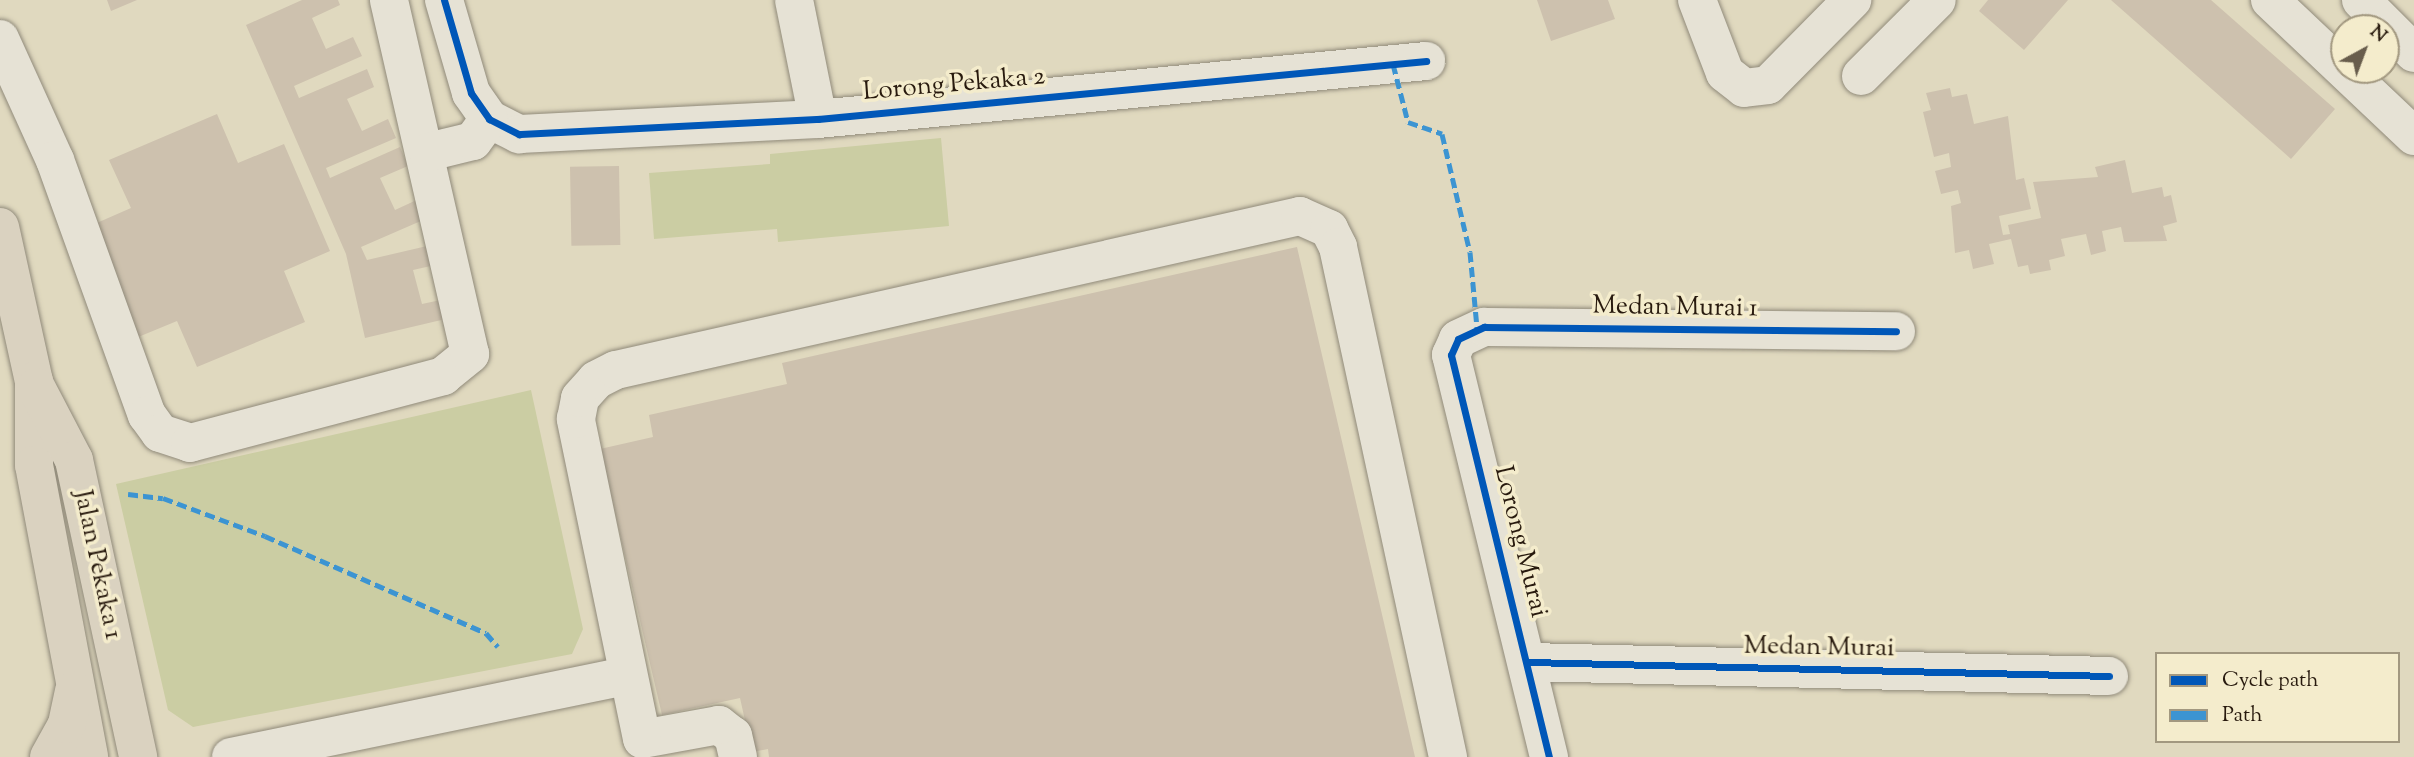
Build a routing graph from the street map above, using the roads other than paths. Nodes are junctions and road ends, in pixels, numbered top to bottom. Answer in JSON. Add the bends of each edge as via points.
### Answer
{"nodes":[{"id":1,"x":390,"y":0,"type":"edge"},
{"id":2,"x":444,"y":0,"type":"edge"},
{"id":3,"x":794,"y":0,"type":"edge"},
{"id":4,"x":1698,"y":0,"type":"edge"},
{"id":5,"x":1852,"y":0,"type":"edge"},
{"id":6,"x":1937,"y":0,"type":"edge"},
{"id":7,"x":2270,"y":0,"type":"edge"},
{"id":8,"x":2361,"y":0,"type":"edge"},
{"id":9,"x":0,"y":39,"type":"edge"},
{"id":10,"x":2414,"y":53,"type":"edge"},
{"id":11,"x":1426,"y":61,"type":"dead end"},
{"id":12,"x":1861,"y":76,"type":"dead end"},
{"id":13,"x":489,"y":119,"type":"junction"},
{"id":14,"x":818,"y":119,"type":"junction"},
{"id":15,"x":2414,"y":136,"type":"edge"},
{"id":16,"x":428,"y":152,"type":"junction"},
{"id":17,"x":0,"y":227,"type":"edge"},
{"id":18,"x":1896,"y":331,"type":"dead end"},
{"id":19,"x":1458,"y":339,"type":"joint"},
{"id":20,"x":34,"y":381,"type":"junction"},
{"id":21,"x":1529,"y":662,"type":"junction"},
{"id":22,"x":626,"y":676,"type":"junction"},
{"id":23,"x":2109,"y":676,"type":"dead end"},
{"id":24,"x":75,"y":686,"type":"junction"},
{"id":25,"x":49,"y":757,"type":"edge"},
{"id":26,"x":89,"y":757,"type":"edge"},
{"id":27,"x":138,"y":757,"type":"edge"},
{"id":28,"x":231,"y":757,"type":"edge"},
{"id":29,"x":738,"y":757,"type":"edge"},
{"id":30,"x":1448,"y":757,"type":"edge"},
{"id":31,"x":1549,"y":757,"type":"edge"}],
"edges":[{"from":1,"to":16,"type":"street"},
{"from":2,"to":13,"type":"street","via":[[471,93]]},
{"from":3,"to":14,"type":"street"},
{"from":4,"to":5,"type":"street","via":[[1726,73],[1744,88],[1768,85]]},
{"from":6,"to":12,"type":"street"},
{"from":7,"to":15,"type":"street"},
{"from":8,"to":10,"type":"street"},
{"from":9,"to":16,"type":"street","via":[[55,160],[147,415],[172,441],[190,443],[297,417],[460,367],[471,338]]},
{"from":11,"to":14,"type":"street","name":"Lorong Pekaka 2"},
{"from":13,"to":14,"type":"street","name":"Lorong Pekaka 2","via":[[519,134]]},
{"from":13,"to":16,"type":"street","via":[[473,141]]},
{"from":17,"to":20,"type":"main road","name":"Jalan Pekaka 1"},
{"from":18,"to":19,"type":"street","name":"Medan Murai 1","via":[[1484,327]]},
{"from":19,"to":21,"type":"street","name":"Lorong Murai","via":[[1451,355]]},
{"from":20,"to":24,"type":"main road","name":"Jalan Pekaka 1","via":[[34,466]]},
{"from":20,"to":27,"type":"main road","name":"Jalan Pekaka 1","via":[[74,460]]},
{"from":21,"to":23,"type":"street","name":"Medan Murai"},
{"from":21,"to":31,"type":"street","name":"Lorong Murai"},
{"from":22,"to":28,"type":"street"},
{"from":22,"to":29,"type":"street","via":[[642,739],[719,725],[733,736]]},
{"from":22,"to":30,"type":"street","via":[[576,419],[580,398],[596,380],[616,370],[1300,216],[1329,229],[1338,247]]},
{"from":24,"to":25,"type":"main road","via":[[67,724]]},
{"from":24,"to":26,"type":"main road","name":"Jalan Pekaka 1"}]}
